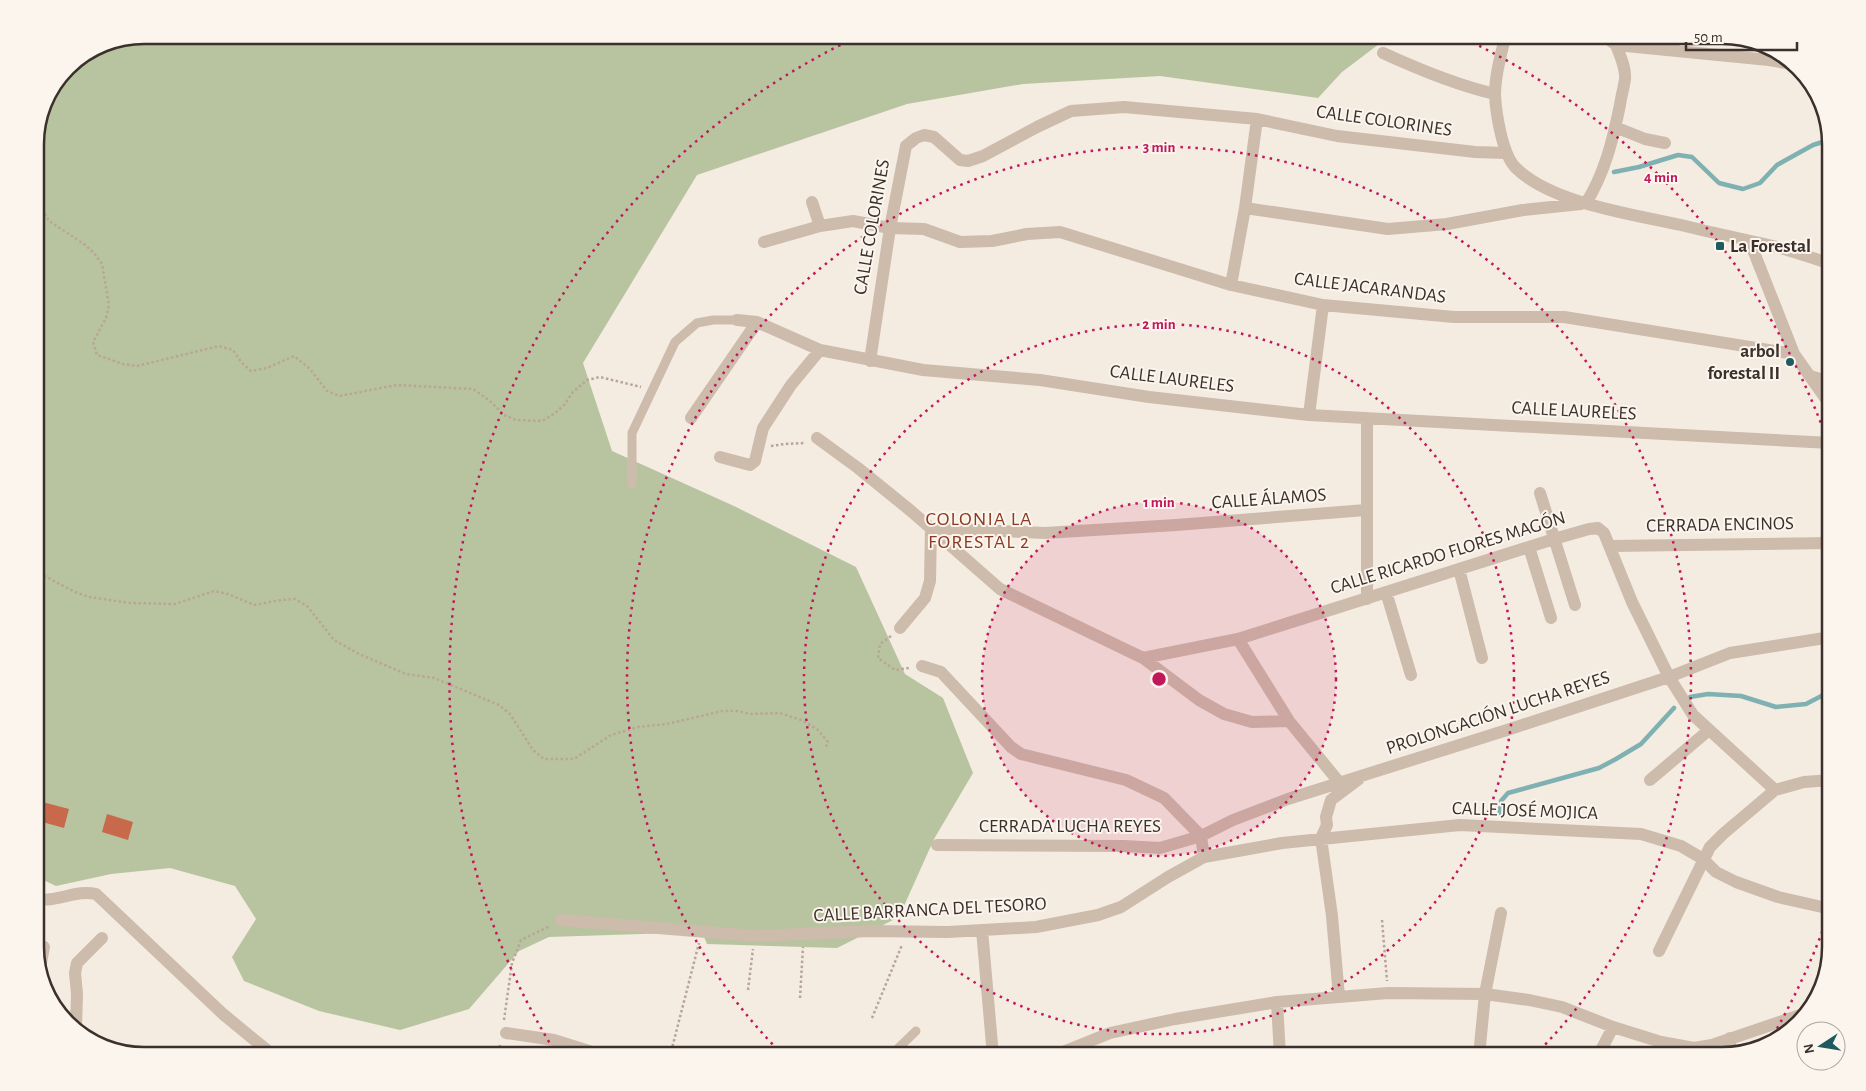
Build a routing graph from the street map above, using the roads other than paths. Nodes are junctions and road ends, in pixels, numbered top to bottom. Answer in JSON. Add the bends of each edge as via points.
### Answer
{"nodes":[{"id":1,"x":1504,"y":44,"type":"edge"},
{"id":2,"x":1674,"y":44,"type":"edge"},
{"id":3,"x":1616,"y":45,"type":"joint"},
{"id":4,"x":1673,"y":50,"type":"junction"},
{"id":5,"x":1383,"y":53,"type":"dead end"},
{"id":6,"x":1766,"y":54,"type":"edge"},
{"id":7,"x":1495,"y":94,"type":"junction"},
{"id":8,"x":1257,"y":119,"type":"junction"},
{"id":9,"x":1615,"y":127,"type":"junction"},
{"id":10,"x":1664,"y":143,"type":"dead end"},
{"id":11,"x":1506,"y":153,"type":"junction"},
{"id":12,"x":812,"y":202,"type":"dead end"},
{"id":13,"x":1586,"y":203,"type":"junction"},
{"id":14,"x":1245,"y":208,"type":"junction"},
{"id":15,"x":820,"y":226,"type":"junction"},
{"id":16,"x":890,"y":228,"type":"junction"},
{"id":17,"x":764,"y":242,"type":"dead end"},
{"id":18,"x":1750,"y":242,"type":"junction"},
{"id":19,"x":1822,"y":261,"type":"edge"},
{"id":20,"x":1232,"y":285,"type":"junction"},
{"id":21,"x":1323,"y":305,"type":"junction"},
{"id":22,"x":737,"y":320,"type":"joint"},
{"id":23,"x":757,"y":322,"type":"junction"},
{"id":24,"x":820,"y":350,"type":"junction"},
{"id":25,"x":1794,"y":354,"type":"junction"},
{"id":26,"x":870,"y":361,"type":"junction"},
{"id":27,"x":1810,"y":376,"type":"junction"},
{"id":28,"x":1822,"y":379,"type":"edge"},
{"id":29,"x":1822,"y":393,"type":"edge"},
{"id":30,"x":1309,"y":415,"type":"junction"},
{"id":31,"x":691,"y":418,"type":"dead end"},
{"id":32,"x":1367,"y":419,"type":"junction"},
{"id":33,"x":817,"y":438,"type":"dead end"},
{"id":34,"x":1822,"y":443,"type":"edge"},
{"id":35,"x":720,"y":457,"type":"dead end"},
{"id":36,"x":632,"y":484,"type":"dead end"},
{"id":37,"x":1540,"y":493,"type":"dead end"},
{"id":38,"x":1366,"y":510,"type":"junction"},
{"id":39,"x":931,"y":528,"type":"junction"},
{"id":40,"x":1554,"y":539,"type":"junction"},
{"id":41,"x":1822,"y":543,"type":"edge"},
{"id":42,"x":1610,"y":546,"type":"junction"},
{"id":43,"x":1530,"y":547,"type":"junction"},
{"id":44,"x":1459,"y":569,"type":"junction"},
{"id":45,"x":1386,"y":592,"type":"junction"},
{"id":46,"x":1367,"y":598,"type":"junction"},
{"id":47,"x":1575,"y":605,"type":"dead end"},
{"id":48,"x":1551,"y":618,"type":"dead end"},
{"id":49,"x":900,"y":628,"type":"road end"},
{"id":50,"x":1822,"y":638,"type":"edge"},
{"id":51,"x":1238,"y":639,"type":"junction"},
{"id":52,"x":1143,"y":658,"type":"junction"},
{"id":53,"x":1482,"y":658,"type":"dead end"},
{"id":54,"x":922,"y":666,"type":"road end"},
{"id":55,"x":1411,"y":675,"type":"dead end"},
{"id":56,"x":1669,"y":677,"type":"junction"},
{"id":57,"x":1289,"y":722,"type":"junction"},
{"id":58,"x":1709,"y":730,"type":"junction"},
{"id":59,"x":1364,"y":775,"type":"junction"},
{"id":60,"x":1650,"y":780,"type":"dead end"},
{"id":61,"x":1822,"y":781,"type":"edge"},
{"id":62,"x":1339,"y":782,"type":"junction"},
{"id":63,"x":1776,"y":790,"type":"junction"},
{"id":64,"x":1201,"y":836,"type":"junction"},
{"id":65,"x":1321,"y":838,"type":"junction"},
{"id":66,"x":937,"y":845,"type":"dead end"},
{"id":67,"x":1204,"y":857,"type":"junction"},
{"id":68,"x":1703,"y":859,"type":"junction"},
{"id":69,"x":44,"y":898,"type":"edge"},
{"id":70,"x":1822,"y":907,"type":"edge"},
{"id":71,"x":1501,"y":913,"type":"dead end"},
{"id":72,"x":561,"y":920,"type":"road end"},
{"id":73,"x":982,"y":930,"type":"junction"},
{"id":74,"x":102,"y":938,"type":"dead end"},
{"id":75,"x":1659,"y":951,"type":"dead end"},
{"id":76,"x":1485,"y":994,"type":"junction"},
{"id":77,"x":1339,"y":996,"type":"junction"},
{"id":78,"x":1277,"y":1002,"type":"junction"},
{"id":79,"x":1794,"y":1017,"type":"edge"},
{"id":80,"x":76,"y":1021,"type":"edge"},
{"id":81,"x":1613,"y":1027,"type":"junction"},
{"id":82,"x":916,"y":1031,"type":"dead end"},
{"id":83,"x":506,"y":1033,"type":"road end"},
{"id":84,"x":1730,"y":1038,"type":"junction"},
{"id":85,"x":1661,"y":1042,"type":"junction"},
{"id":86,"x":1730,"y":1046,"type":"edge"},
{"id":87,"x":263,"y":1047,"type":"edge"},
{"id":88,"x":573,"y":1047,"type":"edge"},
{"id":89,"x":899,"y":1047,"type":"edge"},
{"id":90,"x":992,"y":1047,"type":"edge"},
{"id":91,"x":1076,"y":1047,"type":"edge"},
{"id":92,"x":1280,"y":1047,"type":"edge"},
{"id":93,"x":1480,"y":1047,"type":"edge"},
{"id":94,"x":1603,"y":1047,"type":"edge"},
{"id":95,"x":1660,"y":1047,"type":"edge"},
{"id":96,"x":1688,"y":1047,"type":"edge"},
{"id":97,"x":1698,"y":1047,"type":"edge"}],
"edges":[{"from":1,"to":7,"type":"street"},
{"from":2,"to":4,"type":"street"},
{"from":3,"to":4,"type":"street"},
{"from":3,"to":9,"type":"street","via":[[1625,78]]},
{"from":4,"to":6,"type":"street"},
{"from":5,"to":7,"type":"street","via":[[1432,75]]},
{"from":7,"to":11,"type":"street"},
{"from":8,"to":11,"type":"street","name":"CALLE COLORINES","via":[[1337,136]]},
{"from":8,"to":14,"type":"street"},
{"from":8,"to":16,"type":"street","name":"CALLE COLORINES","via":[[1124,108],[1084,109],[1037,127],[968,161],[960,160],[934,137],[924,135],[906,146]]},
{"from":9,"to":10,"type":"street"},
{"from":9,"to":13,"type":"street","via":[[1603,170]]},
{"from":11,"to":13,"type":"street","via":[[1514,166],[1545,189]]},
{"from":12,"to":15,"type":"street"},
{"from":13,"to":14,"type":"street","via":[[1447,224],[1388,229]]},
{"from":13,"to":18,"type":"street"},
{"from":14,"to":20,"type":"street"},
{"from":15,"to":16,"type":"street","name":"CALLE JACARANDAS","via":[[853,221]]},
{"from":15,"to":17,"type":"street","name":"CALLE JACARANDAS"},
{"from":16,"to":20,"type":"street","name":"CALLE JACARANDAS","via":[[924,230],[960,242],[1060,232]]},
{"from":16,"to":26,"type":"street","name":"CALLE COLORINES"},
{"from":18,"to":19,"type":"street"},
{"from":18,"to":25,"type":"street"},
{"from":20,"to":21,"type":"street","name":"CALLE JACARANDAS"},
{"from":21,"to":25,"type":"street","name":"CALLE JACARANDAS","via":[[1454,317],[1564,317]]},
{"from":21,"to":30,"type":"street"},
{"from":22,"to":23,"type":"street","name":"CALLE LAURELES"},
{"from":22,"to":36,"type":"lane","name":"CALLE LAURELES","via":[[697,323],[675,342],[632,433]]},
{"from":23,"to":24,"type":"street","name":"CALLE LAURELES"},
{"from":23,"to":31,"type":"street"},
{"from":24,"to":26,"type":"street","name":"CALLE LAURELES"},
{"from":24,"to":35,"type":"street","via":[[791,385],[763,428],[755,461],[750,465]]},
{"from":25,"to":27,"type":"street"},
{"from":26,"to":30,"type":"street","name":"CALLE LAURELES"},
{"from":27,"to":28,"type":"street"},
{"from":27,"to":29,"type":"street"},
{"from":30,"to":32,"type":"street","name":"CALLE LAURELES"},
{"from":32,"to":34,"type":"street","name":"CALLE LAURELES"},
{"from":32,"to":38,"type":"street"},
{"from":33,"to":39,"type":"street"},
{"from":37,"to":40,"type":"street"},
{"from":38,"to":39,"type":"street","name":"CALLE ÁLAMOS","via":[[1045,533]]},
{"from":38,"to":46,"type":"street"},
{"from":39,"to":49,"type":"street","via":[[930,581],[925,598]]},
{"from":39,"to":52,"type":"street","via":[[1000,589]]},
{"from":40,"to":42,"type":"street","name":"CALLE RICARDO FLORES MAGÓN","via":[[1598,528]]},
{"from":40,"to":43,"type":"street","name":"CALLE RICARDO FLORES MAGÓN"},
{"from":40,"to":47,"type":"street"},
{"from":41,"to":42,"type":"street","name":"CERRADA ENCINOS"},
{"from":42,"to":56,"type":"street","name":"CALLE RICARDO FLORES MAGÓN","via":[[1632,602]]},
{"from":43,"to":44,"type":"street","name":"CALLE RICARDO FLORES MAGÓN"},
{"from":43,"to":48,"type":"street"},
{"from":44,"to":45,"type":"street","name":"CALLE RICARDO FLORES MAGÓN"},
{"from":44,"to":53,"type":"street"},
{"from":45,"to":46,"type":"street","name":"CALLE RICARDO FLORES MAGÓN"},
{"from":45,"to":55,"type":"street"},
{"from":46,"to":51,"type":"street","name":"CALLE RICARDO FLORES MAGÓN"},
{"from":50,"to":56,"type":"street","name":"PROLONGACIÓN LUCHA REYES","via":[[1730,653]]},
{"from":51,"to":52,"type":"street","name":"CALLE RICARDO FLORES MAGÓN"},
{"from":51,"to":57,"type":"street"},
{"from":52,"to":57,"type":"street","via":[[1199,700],[1224,714],[1252,722]]},
{"from":54,"to":64,"type":"street","via":[[942,672],[1021,754],[1126,780],[1164,798]]},
{"from":56,"to":58,"type":"street","name":"CALLE RICARDO FLORES MAGÓN","via":[[1693,715]]},
{"from":56,"to":59,"type":"street","name":"PROLONGACIÓN LUCHA REYES"},
{"from":57,"to":62,"type":"street"},
{"from":58,"to":60,"type":"street"},
{"from":58,"to":63,"type":"street","name":"CALLE RICARDO FLORES MAGÓN"},
{"from":59,"to":62,"type":"street","name":"PROLONGACIÓN LUCHA REYES"},
{"from":59,"to":65,"type":"street","via":[[1331,800]]},
{"from":61,"to":63,"type":"street"},
{"from":62,"to":64,"type":"street","name":"PROLONGACIÓN LUCHA REYES","via":[[1279,802]]},
{"from":63,"to":68,"type":"street","via":[[1723,834]]},
{"from":64,"to":66,"type":"street","name":"CERRADA LUCHA REYES","via":[[1160,848]]},
{"from":64,"to":67,"type":"street"},
{"from":65,"to":67,"type":"street","name":"CALLE JOSÉ MOJICA"},
{"from":65,"to":68,"type":"street","name":"CALLE JOSÉ MOJICA","via":[[1460,825],[1540,828],[1641,834],[1681,846]]},
{"from":65,"to":77,"type":"street"},
{"from":67,"to":73,"type":"street","name":"CALLE BARRANCA DEL TESORO","via":[[1121,907],[1098,915],[1036,927]]},
{"from":68,"to":70,"type":"street","name":"CALLE JOSÉ MOJICA","via":[[1716,872],[1736,882],[1778,897]]},
{"from":68,"to":75,"type":"street"},
{"from":69,"to":87,"type":"street","via":[[96,894]]},
{"from":71,"to":76,"type":"street"},
{"from":72,"to":73,"type":"street","name":"CALLE BARRANCA DEL TESORO","via":[[754,936]]},
{"from":73,"to":90,"type":"street"},
{"from":74,"to":80,"type":"street","via":[[77,963]]},
{"from":76,"to":77,"type":"street"},
{"from":76,"to":81,"type":"street","via":[[1562,1007]]},
{"from":76,"to":93,"type":"street"},
{"from":77,"to":78,"type":"street"},
{"from":78,"to":91,"type":"street","via":[[1175,1018],[1110,1033]]},
{"from":78,"to":92,"type":"street"},
{"from":79,"to":84,"type":"street"},
{"from":81,"to":85,"type":"street"},
{"from":81,"to":94,"type":"street"},
{"from":82,"to":89,"type":"lane"},
{"from":83,"to":88,"type":"street","via":[[554,1040]]},
{"from":84,"to":86,"type":"street"},
{"from":84,"to":97,"type":"street"},
{"from":85,"to":95,"type":"street"},
{"from":85,"to":96,"type":"street"}]}
